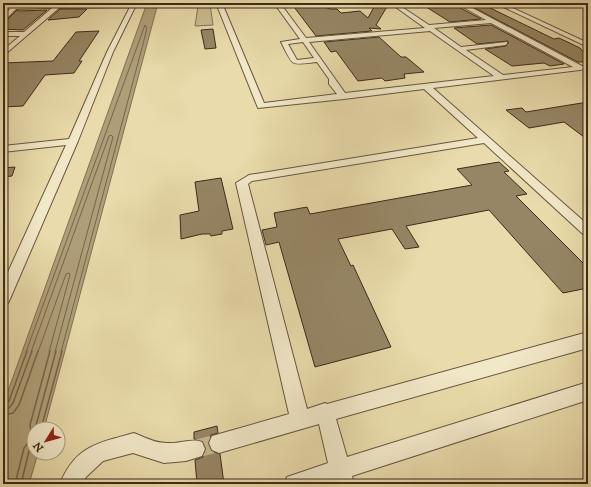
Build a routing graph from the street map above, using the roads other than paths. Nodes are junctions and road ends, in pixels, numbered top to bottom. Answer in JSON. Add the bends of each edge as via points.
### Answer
{"nodes":[{"id":1,"x":78,"y":3,"type":"edge"},
{"id":2,"x":219,"y":3,"type":"edge"},
{"id":3,"x":277,"y":3,"type":"edge"},
{"id":4,"x":393,"y":3,"type":"edge"},
{"id":5,"x":459,"y":3,"type":"edge"},
{"id":6,"x":498,"y":3,"type":"edge"},
{"id":7,"x":134,"y":4,"type":"edge"},
{"id":8,"x":15,"y":5,"type":"edge"},
{"id":9,"x":57,"y":7,"type":"junction"},
{"id":10,"x":3,"y":8,"type":"edge"},
{"id":11,"x":3,"y":20,"type":"edge"},
{"id":12,"x":491,"y":20,"type":"junction"},
{"id":13,"x":429,"y":28,"type":"junction"},
{"id":14,"x":3,"y":34,"type":"edge"},
{"id":15,"x":26,"y":34,"type":"junction"},
{"id":16,"x":304,"y":40,"type":"junction"},
{"id":17,"x":505,"y":43,"type":"dead end"},
{"id":18,"x":588,"y":45,"type":"edge"},
{"id":19,"x":459,"y":48,"type":"junction"},
{"id":20,"x":3,"y":54,"type":"edge"},
{"id":21,"x":319,"y":60,"type":"junction"},
{"id":22,"x":584,"y":67,"type":"edge"},
{"id":23,"x":501,"y":77,"type":"junction"},
{"id":24,"x":427,"y":87,"type":"junction"},
{"id":25,"x":344,"y":97,"type":"junction"},
{"id":26,"x":487,"y":140,"type":"junction"},
{"id":27,"x":73,"y":142,"type":"junction"},
{"id":28,"x":3,"y":149,"type":"edge"},
{"id":29,"x":588,"y":232,"type":"edge"},
{"id":30,"x":3,"y":299,"type":"edge"},
{"id":31,"x":588,"y":340,"type":"edge"},
{"id":32,"x":588,"y":391,"type":"edge"},
{"id":33,"x":324,"y":412,"type":"junction"},
{"id":34,"x":300,"y":420,"type":"junction"},
{"id":35,"x":219,"y":443,"type":"tunnel mouth"},
{"id":36,"x":195,"y":449,"type":"tunnel mouth"},
{"id":37,"x":342,"y":477,"type":"edge"},
{"id":38,"x":70,"y":484,"type":"edge"},
{"id":39,"x":294,"y":484,"type":"edge"}],
"edges":[{"from":1,"to":7,"type":"street"},
{"from":2,"to":25,"type":"street","via":[[260,106]]},
{"from":3,"to":16,"type":"street"},
{"from":4,"to":13,"type":"street"},
{"from":5,"to":12,"type":"street"},
{"from":6,"to":18,"type":"street"},
{"from":7,"to":9,"type":"street"},
{"from":7,"to":27,"type":"street","via":[[110,52]]},
{"from":8,"to":9,"type":"street"},
{"from":8,"to":10,"type":"street"},
{"from":8,"to":11,"type":"street"},
{"from":9,"to":15,"type":"street"},
{"from":12,"to":13,"type":"street"},
{"from":12,"to":22,"type":"street"},
{"from":13,"to":16,"type":"street"},
{"from":13,"to":19,"type":"street"},
{"from":14,"to":15,"type":"street"},
{"from":15,"to":20,"type":"street"},
{"from":16,"to":21,"type":"street"},
{"from":16,"to":21,"type":"street","via":[[284,42],[295,62]]},
{"from":17,"to":19,"type":"street"},
{"from":19,"to":23,"type":"street"},
{"from":21,"to":25,"type":"street"},
{"from":22,"to":23,"type":"street"},
{"from":23,"to":24,"type":"street"},
{"from":24,"to":25,"type":"street"},
{"from":24,"to":26,"type":"street"},
{"from":26,"to":29,"type":"street"},
{"from":26,"to":34,"type":"street","via":[[249,178],[242,183]]},
{"from":27,"to":28,"type":"street"},
{"from":27,"to":30,"type":"street"},
{"from":31,"to":33,"type":"street"},
{"from":32,"to":37,"type":"street"},
{"from":33,"to":34,"type":"street"},
{"from":33,"to":37,"type":"street"},
{"from":34,"to":35,"type":"street"},
{"from":36,"to":38,"type":"street","via":[[178,454],[152,453],[134,443],[97,453],[79,470]]},
{"from":37,"to":39,"type":"street"}]}
